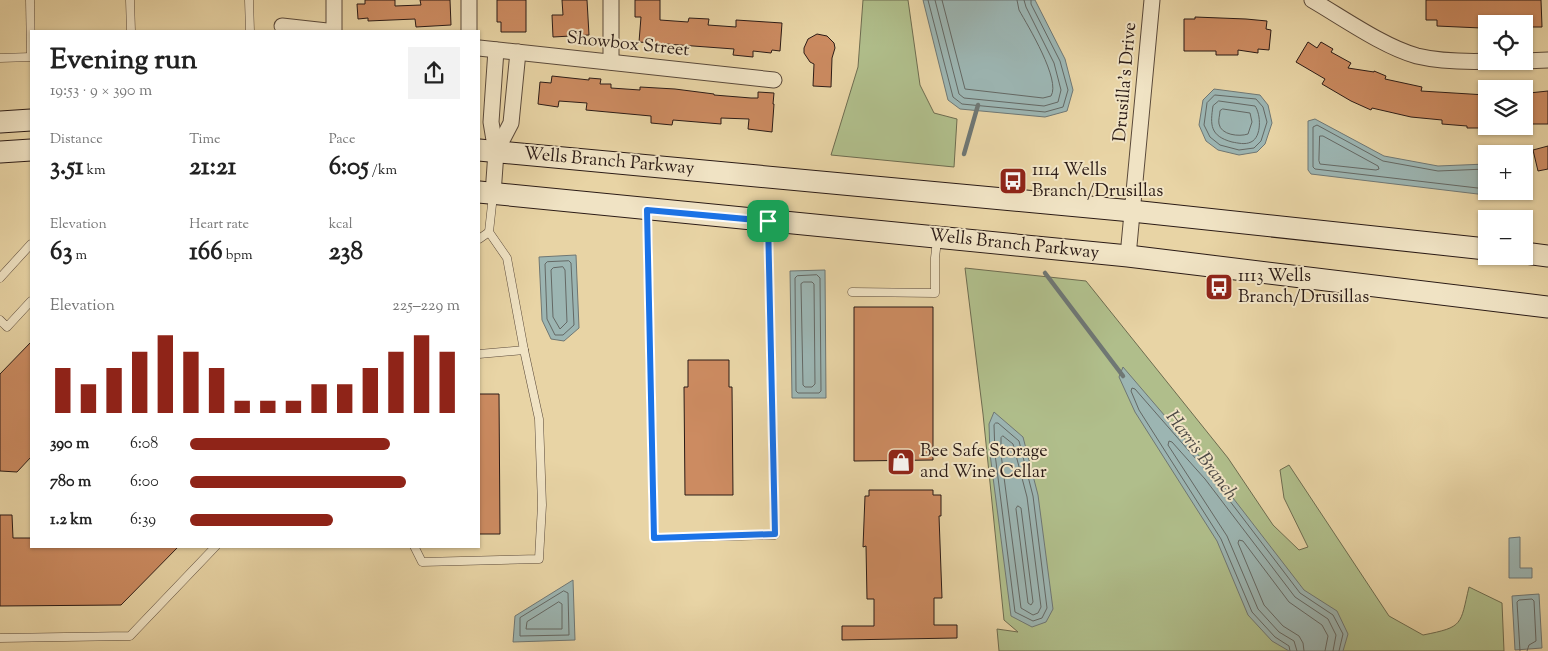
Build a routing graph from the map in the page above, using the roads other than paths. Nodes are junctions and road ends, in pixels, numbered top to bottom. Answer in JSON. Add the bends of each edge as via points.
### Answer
{"nodes":[{"id":1,"x":30,"y":0,"type":"edge"},
{"id":2,"x":130,"y":0,"type":"edge"},
{"id":3,"x":249,"y":0,"type":"edge"},
{"id":4,"x":334,"y":0,"type":"edge"},
{"id":5,"x":469,"y":0,"type":"edge"},
{"id":6,"x":610,"y":0,"type":"edge"},
{"id":7,"x":1152,"y":0,"type":"edge"},
{"id":8,"x":1312,"y":0,"type":"edge"},
{"id":9,"x":282,"y":26,"type":"dead end"},
{"id":10,"x":31,"y":30,"type":"edge"},
{"id":11,"x":131,"y":30,"type":"edge"},
{"id":12,"x":250,"y":30,"type":"edge"},
{"id":13,"x":318,"y":30,"type":"edge"},
{"id":14,"x":334,"y":30,"type":"edge"},
{"id":15,"x":469,"y":30,"type":"edge"},
{"id":16,"x":480,"y":48,"type":"edge"},
{"id":17,"x":496,"y":50,"type":"junction"},
{"id":18,"x":518,"y":52,"type":"junction"},
{"id":19,"x":30,"y":56,"type":"edge"},
{"id":20,"x":0,"y":58,"type":"edge"},
{"id":21,"x":1548,"y":60,"type":"edge"},
{"id":22,"x":1478,"y":61,"type":"edge"},
{"id":23,"x":1533,"y":61,"type":"edge"},
{"id":24,"x":611,"y":62,"type":"junction"},
{"id":25,"x":774,"y":80,"type":"dead end"},
{"id":26,"x":30,"y":120,"type":"edge"},
{"id":27,"x":0,"y":122,"type":"edge"},
{"id":28,"x":30,"y":131,"type":"edge"},
{"id":29,"x":0,"y":132,"type":"edge"},
{"id":30,"x":30,"y":150,"type":"edge"},
{"id":31,"x":488,"y":151,"type":"edge"},
{"id":32,"x":0,"y":152,"type":"edge"},
{"id":33,"x":486,"y":193,"type":"edge"},
{"id":34,"x":647,"y":210,"type":"junction"},
{"id":35,"x":1132,"y":210,"type":"junction"},
{"id":36,"x":768,"y":221,"type":"junction"},
{"id":37,"x":489,"y":232,"type":"junction"},
{"id":38,"x":480,"y":238,"type":"edge"},
{"id":39,"x":937,"y":238,"type":"junction"},
{"id":40,"x":30,"y":245,"type":"edge"},
{"id":41,"x":1478,"y":248,"type":"edge"},
{"id":42,"x":1533,"y":255,"type":"edge"},
{"id":43,"x":1128,"y":256,"type":"junction"},
{"id":44,"x":1548,"y":256,"type":"edge"},
{"id":45,"x":0,"y":278,"type":"edge"},
{"id":46,"x":852,"y":292,"type":"dead end"},
{"id":47,"x":30,"y":302,"type":"edge"},
{"id":48,"x":1548,"y":307,"type":"edge"},
{"id":49,"x":0,"y":320,"type":"edge"},
{"id":50,"x":524,"y":350,"type":"junction"},
{"id":51,"x":480,"y":354,"type":"edge"},
{"id":52,"x":214,"y":548,"type":"edge"},
{"id":53,"x":415,"y":548,"type":"edge"},
{"id":54,"x":0,"y":638,"type":"edge"}],
"edges":[{"from":1,"to":10,"type":"lane"},
{"from":2,"to":11,"type":"lane"},
{"from":3,"to":12,"type":"lane"},
{"from":4,"to":14,"type":"street"},
{"from":5,"to":15,"type":"street"},
{"from":6,"to":24,"type":"street"},
{"from":7,"to":35,"type":"street","name":"Drusilla's Drive"},
{"from":8,"to":22,"type":"street","via":[[1383,41],[1417,56]]},
{"from":9,"to":13,"type":"street"},
{"from":16,"to":17,"type":"street","name":"Showbox Street"},
{"from":17,"to":18,"type":"street","name":"Showbox Street"},
{"from":17,"to":31,"type":"street"},
{"from":18,"to":24,"type":"street","name":"Showbox Street"},
{"from":18,"to":31,"type":"street","via":[[511,123]]},
{"from":19,"to":20,"type":"lane"},
{"from":21,"to":23,"type":"street"},
{"from":24,"to":25,"type":"street","name":"Showbox Street"},
{"from":26,"to":27,"type":"main road"},
{"from":28,"to":29,"type":"main road"},
{"from":30,"to":32,"type":"main road"},
{"from":31,"to":33,"type":"street"},
{"from":31,"to":35,"type":"main road","name":"Wells Branch Parkway"},
{"from":33,"to":34,"type":"main road","name":"Wells Branch Parkway"},
{"from":33,"to":37,"type":"lane"},
{"from":34,"to":36,"type":"main road","name":"Wells Branch Parkway"},
{"from":34,"to":36,"type":"lane","via":[[654,538],[775,534]]},
{"from":35,"to":41,"type":"main road","name":"Wells Branch Parkway"},
{"from":35,"to":43,"type":"street","name":"Drusilla's Drive"},
{"from":36,"to":39,"type":"main road","name":"Wells Branch Parkway"},
{"from":37,"to":38,"type":"lane"},
{"from":37,"to":50,"type":"lane","via":[[507,258]]},
{"from":39,"to":43,"type":"main road","name":"Wells Branch Parkway"},
{"from":39,"to":46,"type":"lane","via":[[935,293]]},
{"from":40,"to":45,"type":"lane"},
{"from":42,"to":44,"type":"main road"},
{"from":43,"to":48,"type":"main road","name":"Wells Branch Parkway"},
{"from":47,"to":49,"type":"lane","via":[[7,327]]},
{"from":50,"to":51,"type":"lane"},
{"from":50,"to":53,"type":"lane","via":[[539,419],[540,559],[422,562]]},
{"from":52,"to":54,"type":"lane","via":[[130,636]]}]}
